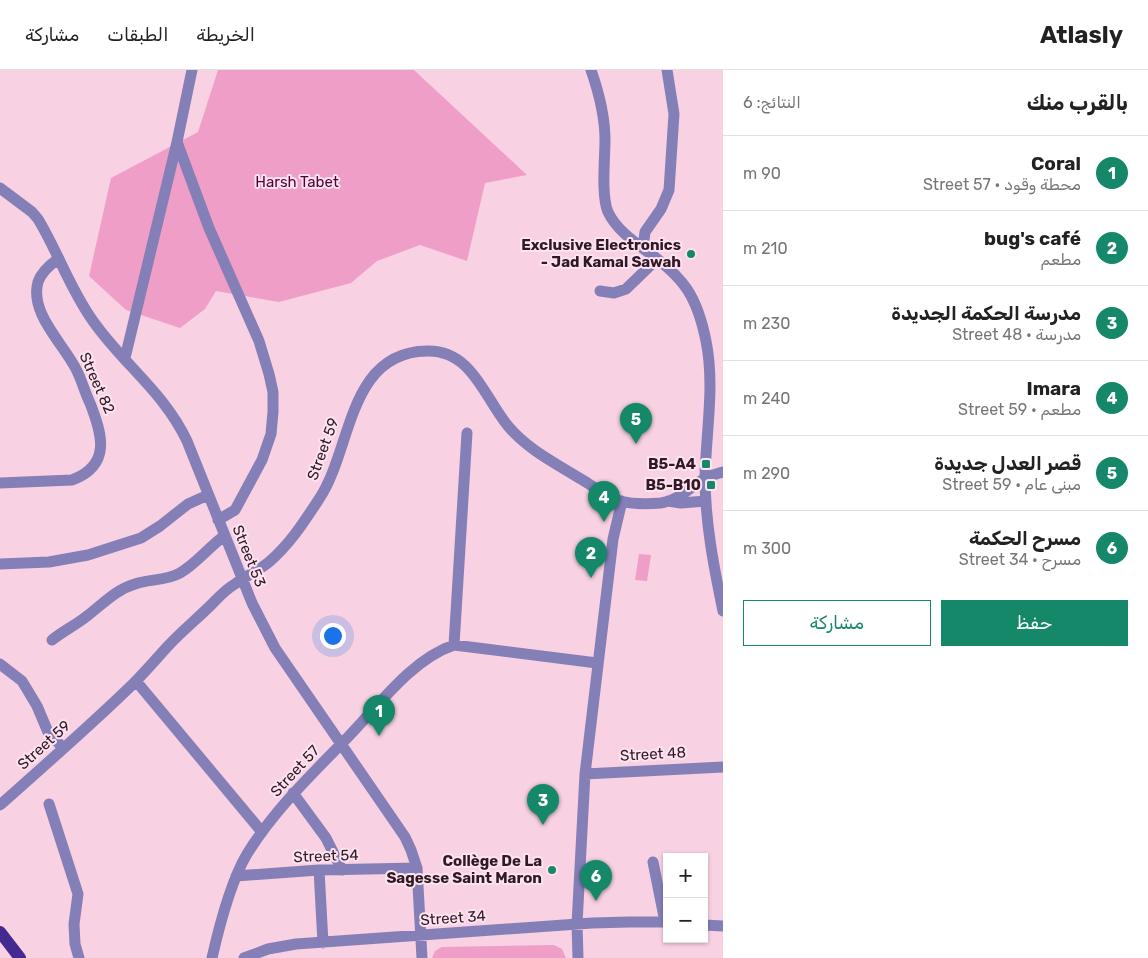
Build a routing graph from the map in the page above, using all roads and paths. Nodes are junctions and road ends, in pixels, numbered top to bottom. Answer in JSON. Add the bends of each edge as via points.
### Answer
{"nodes":[{"id":1,"x":192,"y":70,"type":"edge"},
{"id":2,"x":591,"y":70,"type":"edge"},
{"id":3,"x":667,"y":70,"type":"edge"},
{"id":4,"x":177,"y":142,"type":"junction"},
{"id":5,"x":0,"y":188,"type":"edge"},
{"id":6,"x":643,"y":248,"type":"junction"},
{"id":7,"x":58,"y":259,"type":"junction"},
{"id":8,"x":657,"y":259,"type":"junction"},
{"id":9,"x":600,"y":290,"type":"dead end"},
{"id":10,"x":125,"y":358,"type":"junction"},
{"id":11,"x":467,"y":433,"type":"dead end"},
{"id":12,"x":723,"y":472,"type":"edge"},
{"id":13,"x":705,"y":478,"type":"junction"},
{"id":14,"x":0,"y":483,"type":"edge"},
{"id":15,"x":208,"y":495,"type":"junction"},
{"id":16,"x":622,"y":501,"type":"junction"},
{"id":17,"x":668,"y":501,"type":"junction"},
{"id":18,"x":706,"y":501,"type":"junction"},
{"id":19,"x":218,"y":520,"type":"junction"},
{"id":20,"x":224,"y":536,"type":"junction"},
{"id":21,"x":0,"y":564,"type":"edge"},
{"id":22,"x":242,"y":580,"type":"junction"},
{"id":23,"x":723,"y":611,"type":"edge"},
{"id":24,"x":52,"y":640,"type":"dead end"},
{"id":25,"x":454,"y":645,"type":"junction"},
{"id":26,"x":597,"y":663,"type":"junction"},
{"id":27,"x":0,"y":664,"type":"edge"},
{"id":28,"x":136,"y":681,"type":"junction"},
{"id":29,"x":341,"y":744,"type":"junction"},
{"id":30,"x":63,"y":748,"type":"junction"},
{"id":31,"x":723,"y":767,"type":"edge"},
{"id":32,"x":585,"y":774,"type":"junction"},
{"id":33,"x":293,"y":793,"type":"junction"},
{"id":34,"x":49,"y":804,"type":"dead end"},
{"id":35,"x":0,"y":805,"type":"edge"},
{"id":36,"x":262,"y":832,"type":"junction"},
{"id":37,"x":653,"y":862,"type":"dead end"},
{"id":38,"x":417,"y":868,"type":"junction"},
{"id":39,"x":319,"y":870,"type":"junction"},
{"id":40,"x":342,"y":870,"type":"junction"},
{"id":41,"x":236,"y":876,"type":"junction"},
{"id":42,"x":663,"y":908,"type":"edge"},
{"id":43,"x":663,"y":922,"type":"edge"},
{"id":44,"x":577,"y":924,"type":"junction"},
{"id":45,"x":708,"y":925,"type":"edge"},
{"id":46,"x":723,"y":926,"type":"edge"},
{"id":47,"x":0,"y":932,"type":"edge"},
{"id":48,"x":421,"y":936,"type":"junction"},
{"id":49,"x":323,"y":943,"type":"junction"},
{"id":50,"x":20,"y":958,"type":"edge"},
{"id":51,"x":78,"y":958,"type":"edge"},
{"id":52,"x":212,"y":958,"type":"edge"},
{"id":53,"x":244,"y":958,"type":"edge"},
{"id":54,"x":422,"y":958,"type":"edge"},
{"id":55,"x":578,"y":958,"type":"edge"}],
"edges":[{"from":1,"to":4,"type":"street"},
{"from":2,"to":6,"type":"street","via":[[599,92],[605,138],[607,207],[616,223]]},
{"from":3,"to":6,"type":"street","via":[[674,114],[668,190],[661,209],[645,232]]},
{"from":4,"to":10,"type":"street"},
{"from":4,"to":19,"type":"street","via":[[209,228],[258,342],[273,392],[271,434],[262,460],[235,510]]},
{"from":5,"to":7,"type":"street","name":"Street 53","via":[[32,212]]},
{"from":6,"to":8,"type":"street"},
{"from":7,"to":10,"type":"street","name":"Street 53","via":[[93,322]]},
{"from":7,"to":14,"type":"street","name":"Street 82","via":[[38,282],[39,306],[77,371],[97,420],[101,435],[99,455],[88,471],[72,480]]},
{"from":8,"to":9,"type":"street","via":[[626,289],[614,293]]},
{"from":8,"to":13,"type":"street","via":[[688,290],[696,304],[706,340],[709,370]]},
{"from":10,"to":15,"type":"street","name":"Street 53","via":[[178,421]]},
{"from":11,"to":25,"type":"street"},
{"from":12,"to":13,"type":"street","name":"Street 59"},
{"from":13,"to":17,"type":"street","name":"Street 59"},
{"from":13,"to":18,"type":"street"},
{"from":15,"to":19,"type":"street","name":"Street 53"},
{"from":15,"to":21,"type":"street","via":[[188,504],[141,538],[88,555],[49,562]]},
{"from":16,"to":17,"type":"street","name":"Street 59"},
{"from":16,"to":22,"type":"street","name":"Street 59","via":[[535,451],[500,416],[475,376],[456,358],[432,350],[420,351],[398,357],[373,376],[359,397],[322,495],[281,551]]},
{"from":16,"to":26,"type":"street","via":[[613,539]]},
{"from":17,"to":18,"type":"street"},
{"from":18,"to":23,"type":"street"},
{"from":19,"to":20,"type":"street","name":"Street 53"},
{"from":20,"to":22,"type":"street","name":"Street 53"},
{"from":20,"to":24,"type":"street","via":[[180,573],[123,588]]},
{"from":22,"to":28,"type":"street","name":"Street 59","via":[[169,645]]},
{"from":22,"to":29,"type":"street","name":"Street 53","via":[[275,648]]},
{"from":25,"to":26,"type":"street"},
{"from":25,"to":29,"type":"street","name":"Street 57","via":[[434,654],[410,672]]},
{"from":26,"to":32,"type":"street"},
{"from":27,"to":30,"type":"street","via":[[22,680],[48,732]]},
{"from":28,"to":30,"type":"street","name":"Street 59"},
{"from":28,"to":36,"type":"street"},
{"from":29,"to":33,"type":"street","name":"Street 57"},
{"from":29,"to":38,"type":"street","name":"Street 53","via":[[404,837]]},
{"from":30,"to":35,"type":"street","name":"Street 59"},
{"from":31,"to":32,"type":"street","name":"Street 48"},
{"from":32,"to":44,"type":"street"},
{"from":33,"to":36,"type":"street","name":"Street 57"},
{"from":33,"to":40,"type":"street","via":[[326,838]]},
{"from":34,"to":51,"type":"street","via":[[78,894],[74,924]]},
{"from":36,"to":41,"type":"street","name":"Street 57"},
{"from":37,"to":42,"type":"street"},
{"from":38,"to":40,"type":"street","name":"Street 54"},
{"from":38,"to":48,"type":"street","name":"Street 53"},
{"from":39,"to":40,"type":"street","name":"Street 54"},
{"from":39,"to":41,"type":"street","name":"Street 54"},
{"from":39,"to":49,"type":"street"},
{"from":41,"to":52,"type":"street","name":"Street 57"},
{"from":43,"to":44,"type":"street","name":"Street 34"},
{"from":44,"to":48,"type":"street","name":"Street 34"},
{"from":44,"to":55,"type":"street"},
{"from":45,"to":46,"type":"street"},
{"from":47,"to":50,"type":"main road"},
{"from":48,"to":49,"type":"street","name":"Street 34"},
{"from":48,"to":54,"type":"street","name":"Street 53"},
{"from":49,"to":53,"type":"street","name":"Street 34","via":[[268,949]]}]}
